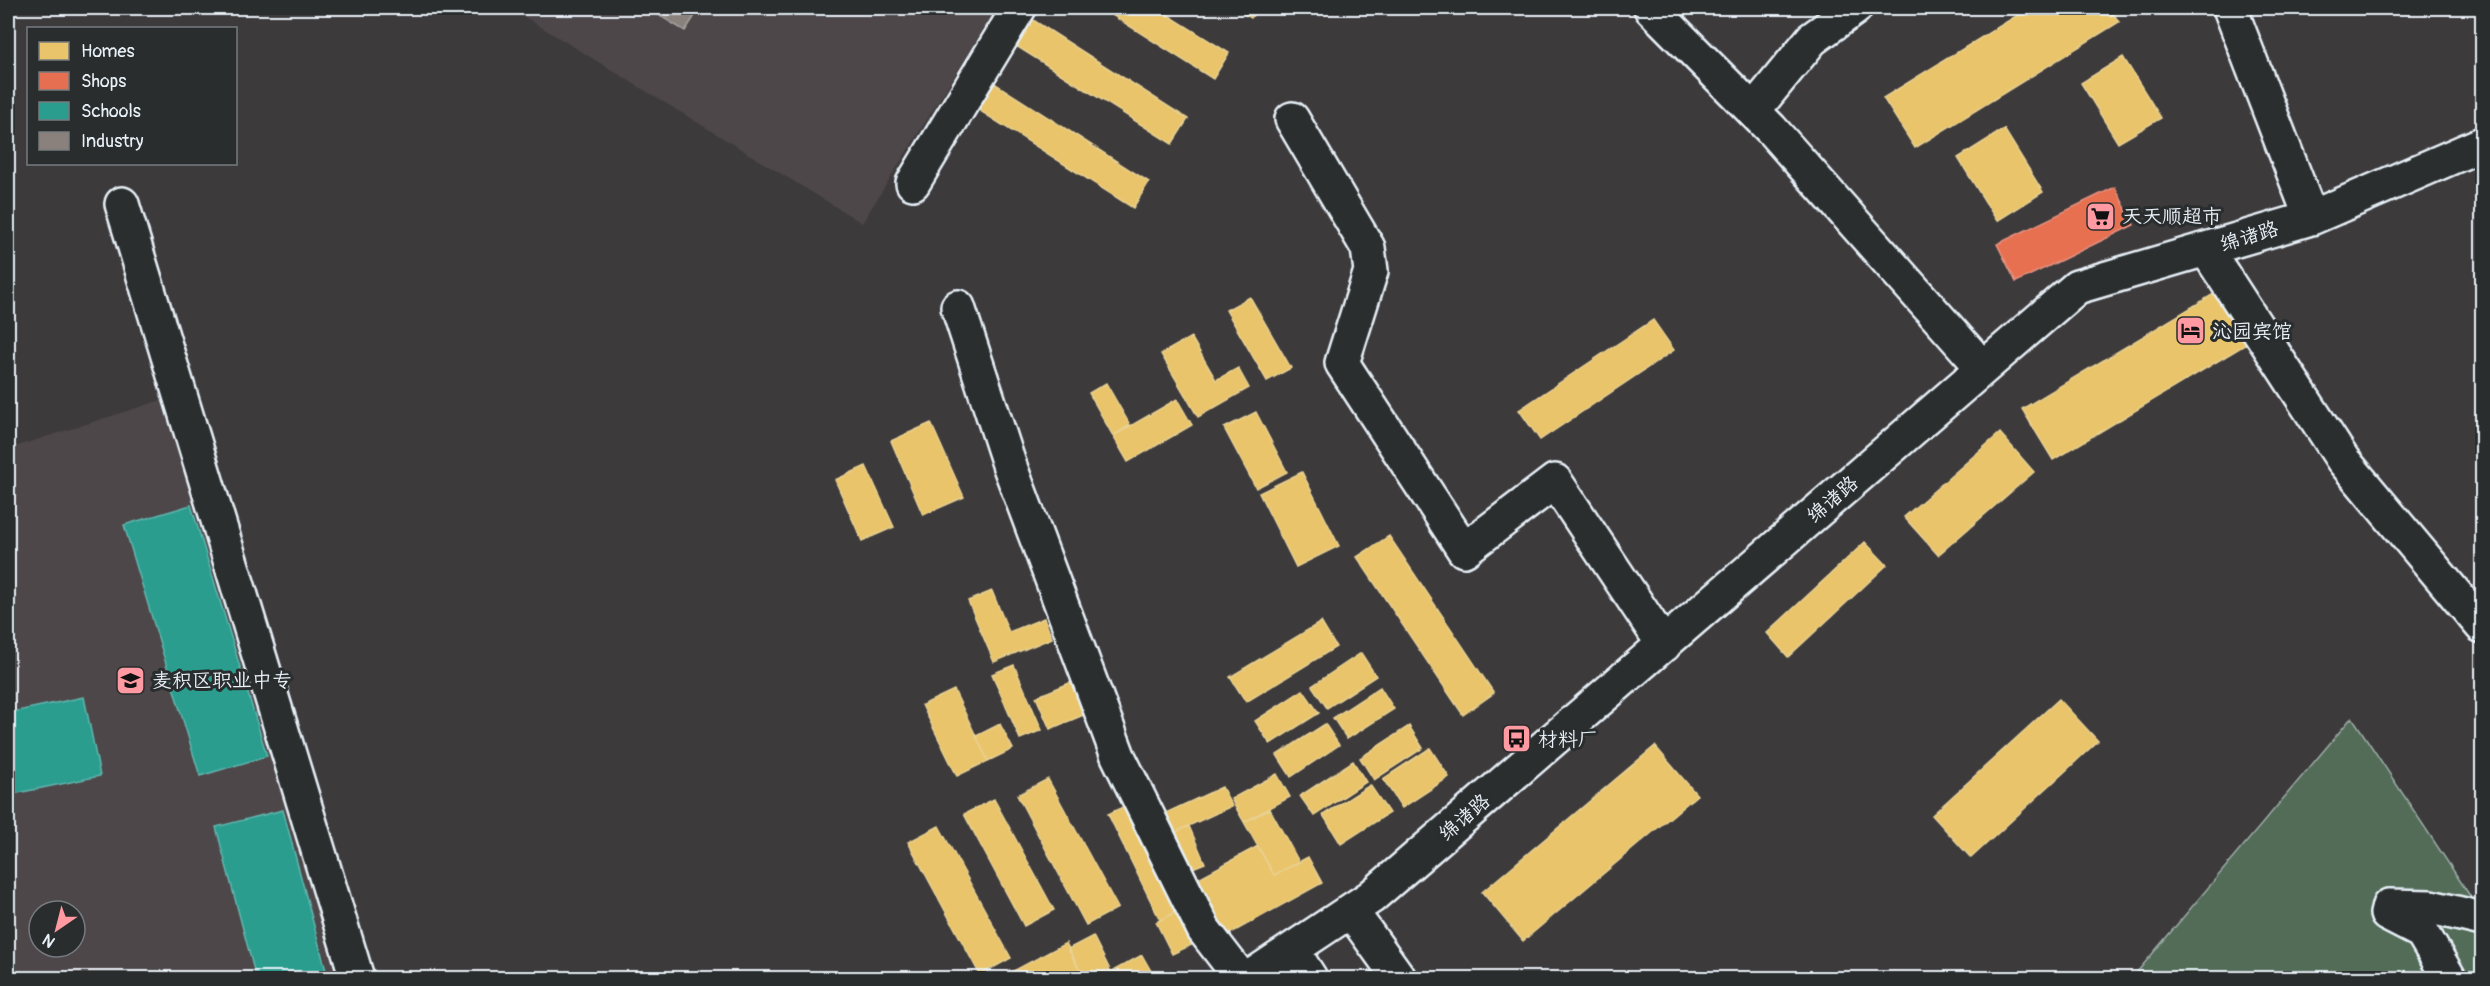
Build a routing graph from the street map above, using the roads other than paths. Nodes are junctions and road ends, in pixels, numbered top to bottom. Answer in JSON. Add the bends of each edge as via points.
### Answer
{"nodes":[{"id":1,"x":1019,"y":8,"type":"edge"},
{"id":2,"x":1652,"y":8,"type":"edge"},
{"id":3,"x":1855,"y":8,"type":"edge"},
{"id":4,"x":2230,"y":8,"type":"edge"},
{"id":5,"x":1753,"y":111,"type":"junction"},
{"id":6,"x":1292,"y":119,"type":"dead end"},
{"id":7,"x":2482,"y":144,"type":"edge"},
{"id":8,"x":913,"y":183,"type":"dead end"},
{"id":9,"x":122,"y":204,"type":"dead end"},
{"id":10,"x":2311,"y":218,"type":"junction"},
{"id":11,"x":2206,"y":249,"type":"junction"},
{"id":12,"x":958,"y":308,"type":"dead end"},
{"id":13,"x":1983,"y":368,"type":"junction"},
{"id":14,"x":2482,"y":626,"type":"edge"},
{"id":15,"x":1664,"y":645,"type":"junction"},
{"id":16,"x":1351,"y":910,"type":"junction"},
{"id":17,"x":2482,"y":919,"type":"edge"},
{"id":18,"x":1292,"y":950,"type":"junction"},
{"id":19,"x":357,"y":978,"type":"edge"},
{"id":20,"x":1241,"y":978,"type":"edge"},
{"id":21,"x":1249,"y":978,"type":"edge"},
{"id":22,"x":1310,"y":978,"type":"edge"},
{"id":23,"x":1399,"y":978,"type":"edge"},
{"id":24,"x":2449,"y":978,"type":"edge"}],
"edges":[{"from":1,"to":8,"type":"street"},
{"from":2,"to":5,"type":"street"},
{"from":3,"to":5,"type":"street","via":[[1812,39]]},
{"from":4,"to":10,"type":"street"},
{"from":5,"to":13,"type":"street"},
{"from":6,"to":15,"type":"street","via":[[1368,248],[1371,271],[1342,363],[1464,550],[1555,481]]},
{"from":7,"to":10,"type":"street","name":"绵诸路"},
{"from":9,"to":19,"type":"street"},
{"from":10,"to":11,"type":"street","name":"绵诸路"},
{"from":11,"to":13,"type":"street","name":"绵诸路","via":[[2077,287]]},
{"from":11,"to":14,"type":"street","via":[[2343,460]]},
{"from":12,"to":20,"type":"street","via":[[1009,464],[1118,756],[1204,930]]},
{"from":13,"to":15,"type":"street","name":"绵诸路"},
{"from":15,"to":16,"type":"street","name":"绵诸路","via":[[1371,897]]},
{"from":16,"to":18,"type":"street","name":"绵诸路"},
{"from":16,"to":23,"type":"street"},
{"from":17,"to":24,"type":"street","via":[[2431,907],[2389,906],[2387,914],[2422,932]]},
{"from":18,"to":21,"type":"street","name":"绵诸路"},
{"from":18,"to":22,"type":"street"}]}
